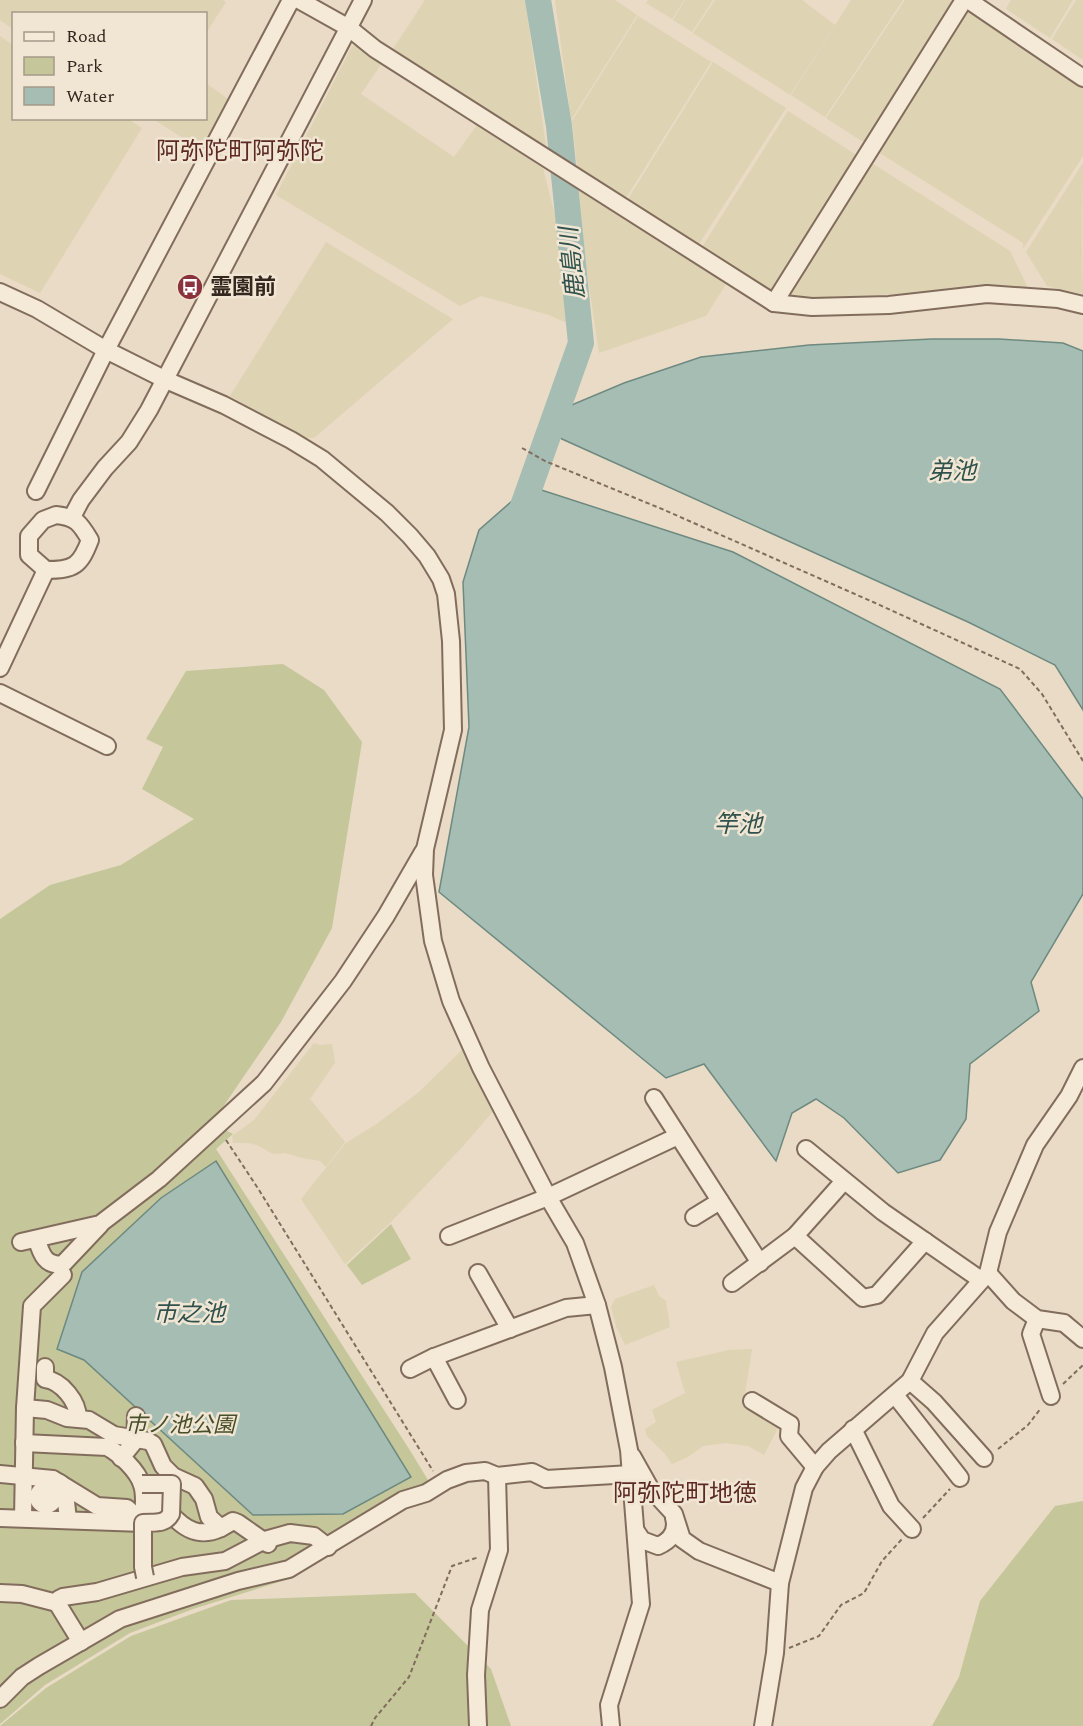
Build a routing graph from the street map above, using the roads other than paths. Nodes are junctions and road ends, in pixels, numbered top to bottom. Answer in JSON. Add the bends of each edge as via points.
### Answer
{"nodes":[{"id":1,"x":291,"y":0,"type":"edge"},
{"id":2,"x":298,"y":0,"type":"edge"},
{"id":3,"x":363,"y":0,"type":"edge"},
{"id":4,"x":966,"y":0,"type":"edge"},
{"id":5,"x":349,"y":27,"type":"junction"},
{"id":6,"x":1083,"y":78,"type":"edge"},
{"id":7,"x":0,"y":292,"type":"edge"},
{"id":8,"x":774,"y":303,"type":"junction"},
{"id":9,"x":1083,"y":305,"type":"edge"},
{"id":10,"x":106,"y":350,"type":"junction"},
{"id":11,"x":166,"y":380,"type":"junction"},
{"id":12,"x":36,"y":491,"type":"dead end"},
{"id":13,"x":72,"y":517,"type":"junction"},
{"id":14,"x":46,"y":570,"type":"junction"},
{"id":15,"x":0,"y":668,"type":"edge"},
{"id":16,"x":0,"y":693,"type":"edge"},
{"id":17,"x":107,"y":746,"type":"dead end"},
{"id":18,"x":425,"y":849,"type":"junction"},
{"id":19,"x":1083,"y":1068,"type":"edge"},
{"id":20,"x":654,"y":1098,"type":"dead end"},
{"id":21,"x":678,"y":1136,"type":"junction"},
{"id":22,"x":806,"y":1149,"type":"dead end"},
{"id":23,"x":844,"y":1181,"type":"junction"},
{"id":24,"x":548,"y":1197,"type":"junction"},
{"id":25,"x":720,"y":1201,"type":"junction"},
{"id":26,"x":694,"y":1217,"type":"dead end"},
{"id":27,"x":100,"y":1224,"type":"junction"},
{"id":28,"x":449,"y":1236,"type":"dead end"},
{"id":29,"x":795,"y":1236,"type":"junction"},
{"id":30,"x":925,"y":1241,"type":"junction"},
{"id":31,"x":760,"y":1263,"type":"junction"},
{"id":32,"x":478,"y":1272,"type":"dead end"},
{"id":33,"x":63,"y":1275,"type":"dead end"},
{"id":34,"x":984,"y":1276,"type":"junction"},
{"id":35,"x":732,"y":1283,"type":"dead end"},
{"id":36,"x":597,"y":1305,"type":"junction"},
{"id":37,"x":1037,"y":1319,"type":"junction"},
{"id":38,"x":510,"y":1329,"type":"junction"},
{"id":39,"x":1083,"y":1340,"type":"edge"},
{"id":40,"x":434,"y":1357,"type":"junction"},
{"id":41,"x":410,"y":1368,"type":"dead end"},
{"id":42,"x":910,"y":1381,"type":"junction"},
{"id":43,"x":26,"y":1390,"type":"junction"},
{"id":44,"x":895,"y":1395,"type":"junction"},
{"id":45,"x":1050,"y":1396,"type":"road end"},
{"id":46,"x":458,"y":1400,"type":"dead end"},
{"id":47,"x":752,"y":1401,"type":"dead end"},
{"id":48,"x":25,"y":1408,"type":"junction"},
{"id":49,"x":136,"y":1416,"type":"dead end"},
{"id":50,"x":78,"y":1418,"type":"junction"},
{"id":51,"x":853,"y":1429,"type":"junction"},
{"id":52,"x":136,"y":1438,"type":"junction"},
{"id":53,"x":24,"y":1443,"type":"junction"},
{"id":54,"x":629,"y":1450,"type":"junction"},
{"id":55,"x":121,"y":1458,"type":"junction"},
{"id":56,"x":984,"y":1458,"type":"road end"},
{"id":57,"x":816,"y":1467,"type":"junction"},
{"id":58,"x":0,"y":1474,"type":"edge"},
{"id":59,"x":631,"y":1474,"type":"junction"},
{"id":60,"x":23,"y":1475,"type":"junction"},
{"id":61,"x":497,"y":1476,"type":"junction"},
{"id":62,"x":960,"y":1478,"type":"road end"},
{"id":63,"x":161,"y":1482,"type":"junction"},
{"id":64,"x":49,"y":1494,"type":"junction"},
{"id":65,"x":86,"y":1499,"type":"junction"},
{"id":66,"x":669,"y":1510,"type":"junction"},
{"id":67,"x":0,"y":1518,"type":"edge"},
{"id":68,"x":23,"y":1518,"type":"junction"},
{"id":69,"x":74,"y":1520,"type":"junction"},
{"id":70,"x":157,"y":1520,"type":"junction"},
{"id":71,"x":230,"y":1525,"type":"junction"},
{"id":72,"x":912,"y":1529,"type":"road end"},
{"id":73,"x":636,"y":1531,"type":"junction"},
{"id":74,"x":328,"y":1546,"type":"junction"},
{"id":75,"x":267,"y":1547,"type":"junction"},
{"id":76,"x":145,"y":1577,"type":"junction"},
{"id":77,"x":780,"y":1583,"type":"junction"},
{"id":78,"x":0,"y":1593,"type":"edge"},
{"id":79,"x":57,"y":1603,"type":"junction"},
{"id":80,"x":81,"y":1642,"type":"junction"},
{"id":81,"x":0,"y":1699,"type":"edge"},
{"id":82,"x":478,"y":1726,"type":"edge"},
{"id":83,"x":611,"y":1726,"type":"edge"},
{"id":84,"x":763,"y":1726,"type":"edge"}],
"edges":[{"from":1,"to":10,"type":"street"},
{"from":2,"to":5,"type":"street"},
{"from":3,"to":5,"type":"street"},
{"from":4,"to":6,"type":"street"},
{"from":4,"to":8,"type":"street"},
{"from":5,"to":8,"type":"street","via":[[375,49]]},
{"from":5,"to":11,"type":"street"},
{"from":7,"to":10,"type":"street"},
{"from":8,"to":9,"type":"street","via":[[812,307],[889,305],[987,294],[1058,299]]},
{"from":10,"to":11,"type":"street"},
{"from":10,"to":12,"type":"street"},
{"from":11,"to":13,"type":"street","via":[[129,442],[99,476]]},
{"from":11,"to":18,"type":"street","via":[[224,405],[322,459],[410,536],[441,579],[451,641],[453,730]]},
{"from":13,"to":14,"type":"street","via":[[90,540],[84,553],[75,566]]},
{"from":13,"to":14,"type":"street","via":[[57,515],[43,520],[29,536],[29,555]]},
{"from":14,"to":15,"type":"street"},
{"from":16,"to":17,"type":"street"},
{"from":18,"to":24,"type":"street","via":[[424,875],[433,941],[451,1001]]},
{"from":18,"to":27,"type":"street","via":[[343,981],[264,1083],[159,1179]]},
{"from":19,"to":34,"type":"street","via":[[1035,1145]]},
{"from":20,"to":21,"type":"street"},
{"from":21,"to":24,"type":"street"},
{"from":21,"to":25,"type":"street"},
{"from":22,"to":23,"type":"street"},
{"from":23,"to":29,"type":"street"},
{"from":23,"to":30,"type":"street"},
{"from":24,"to":28,"type":"street"},
{"from":24,"to":36,"type":"street","via":[[575,1244]]},
{"from":25,"to":26,"type":"street"},
{"from":25,"to":31,"type":"street"},
{"from":27,"to":27,"type":"street","via":[[29,1241],[48,1262],[63,1264]]},
{"from":29,"to":30,"type":"street","via":[[863,1298],[877,1295]]},
{"from":29,"to":31,"type":"street"},
{"from":30,"to":34,"type":"street"},
{"from":31,"to":35,"type":"street"},
{"from":32,"to":38,"type":"street"},
{"from":33,"to":43,"type":"street","via":[[32,1306]]},
{"from":34,"to":37,"type":"street"},
{"from":34,"to":42,"type":"street","via":[[935,1333]]},
{"from":36,"to":38,"type":"street","via":[[566,1308]]},
{"from":36,"to":54,"type":"street"},
{"from":37,"to":39,"type":"street","via":[[1064,1323]]},
{"from":37,"to":45,"type":"street","via":[[1031,1334]]},
{"from":38,"to":40,"type":"street"},
{"from":40,"to":41,"type":"street"},
{"from":40,"to":46,"type":"street"},
{"from":42,"to":44,"type":"street"},
{"from":42,"to":56,"type":"street"},
{"from":43,"to":48,"type":"street"},
{"from":43,"to":50,"type":"street","via":[[40,1390],[43,1373],[45,1379],[53,1381],[76,1404]]},
{"from":44,"to":51,"type":"street"},
{"from":44,"to":62,"type":"street"},
{"from":47,"to":57,"type":"street","via":[[790,1424],[789,1436]]},
{"from":48,"to":50,"type":"street"},
{"from":48,"to":53,"type":"street"},
{"from":49,"to":52,"type":"street"},
{"from":50,"to":52,"type":"street","via":[[114,1434]]},
{"from":51,"to":57,"type":"street"},
{"from":51,"to":72,"type":"street","via":[[891,1506]]},
{"from":52,"to":55,"type":"street"},
{"from":52,"to":63,"type":"street","via":[[153,1444],[163,1466]]},
{"from":53,"to":55,"type":"street","via":[[107,1447]]},
{"from":53,"to":60,"type":"street"},
{"from":54,"to":59,"type":"street"},
{"from":54,"to":66,"type":"street","via":[[650,1488]]},
{"from":55,"to":63,"type":"street"},
{"from":57,"to":77,"type":"street","via":[[804,1488]]},
{"from":58,"to":60,"type":"street"},
{"from":59,"to":61,"type":"street","via":[[546,1479],[532,1472]]},
{"from":59,"to":73,"type":"street"},
{"from":60,"to":64,"type":"street","via":[[53,1479]]},
{"from":60,"to":68,"type":"street"},
{"from":61,"to":74,"type":"street","via":[[485,1471],[466,1473],[403,1500]]},
{"from":61,"to":82,"type":"street","via":[[499,1550],[480,1610]]},
{"from":63,"to":70,"type":"street"},
{"from":63,"to":70,"type":"street","bridge":true},
{"from":63,"to":71,"type":"street","via":[[195,1486],[209,1517]]},
{"from":64,"to":65,"type":"street"},
{"from":64,"to":68,"type":"street"},
{"from":64,"to":69,"type":"street"},
{"from":65,"to":69,"type":"street"},
{"from":65,"to":70,"type":"street","via":[[97,1506],[127,1508]]},
{"from":66,"to":73,"type":"street","via":[[676,1526],[665,1543],[649,1544]]},
{"from":66,"to":77,"type":"street","via":[[682,1539],[699,1551]]},
{"from":67,"to":68,"type":"street"},
{"from":68,"to":69,"type":"street"},
{"from":69,"to":70,"type":"street"},
{"from":70,"to":71,"type":"street","via":[[207,1533]]},
{"from":70,"to":76,"type":"street","bridge":true,"via":[[143,1558]]},
{"from":71,"to":75,"type":"street"},
{"from":73,"to":83,"type":"street","via":[[641,1604],[609,1705]]},
{"from":74,"to":75,"type":"street","via":[[314,1536],[290,1533]]},
{"from":74,"to":80,"type":"street","via":[[289,1569],[120,1619]]},
{"from":75,"to":76,"type":"street","via":[[225,1562],[182,1567]]},
{"from":76,"to":79,"type":"street","via":[[97,1592],[63,1597]]},
{"from":77,"to":84,"type":"street","via":[[776,1653]]},
{"from":78,"to":79,"type":"street"},
{"from":79,"to":80,"type":"street"},
{"from":80,"to":81,"type":"street","via":[[22,1677]]}]}
